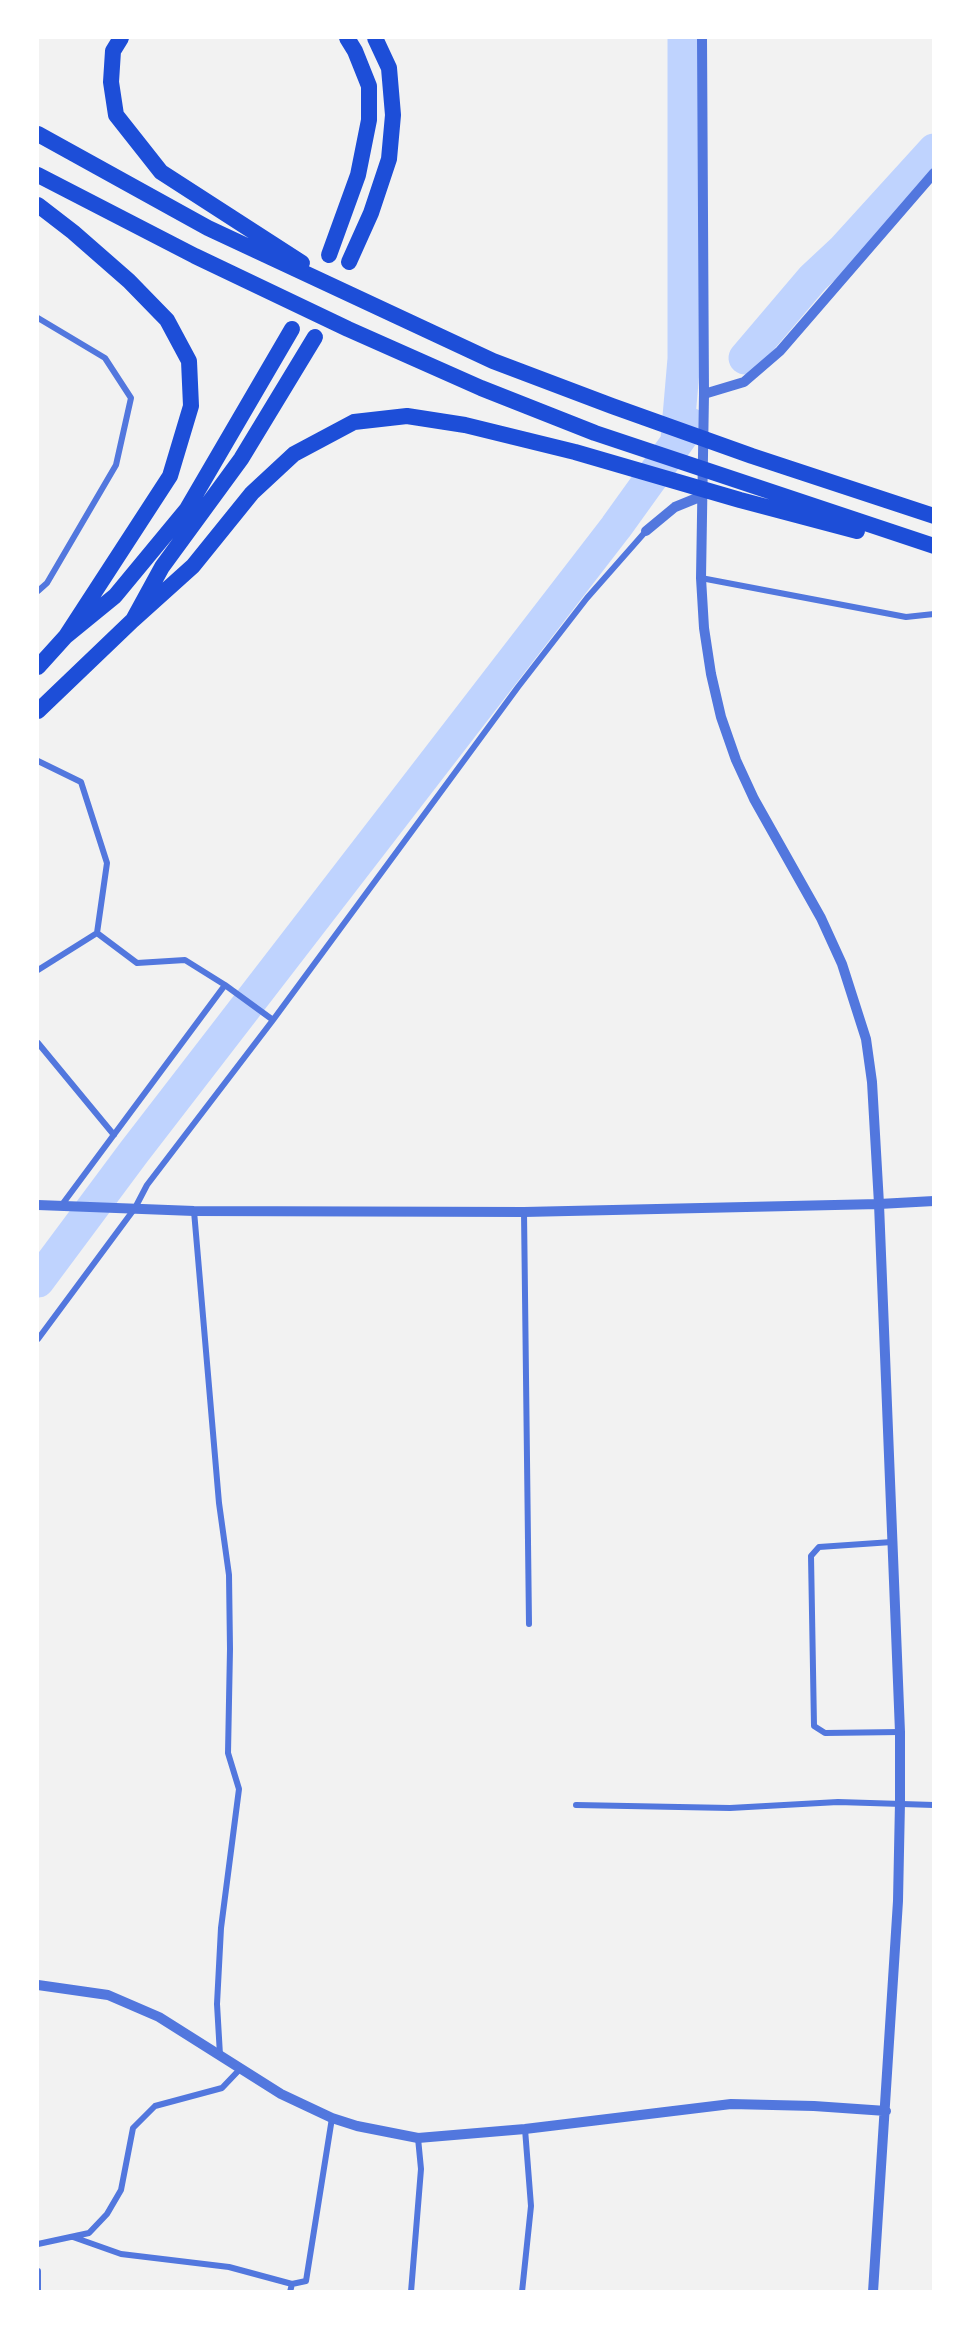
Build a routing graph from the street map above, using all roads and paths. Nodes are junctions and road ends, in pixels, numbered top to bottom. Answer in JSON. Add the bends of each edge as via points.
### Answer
{"nodes":[{"id":1,"x":121,"y":38,"type":"edge"},
{"id":2,"x":347,"y":38,"type":"edge"},
{"id":3,"x":375,"y":38,"type":"edge"},
{"id":4,"x":702,"y":38,"type":"edge"},
{"id":5,"x":38,"y":134,"type":"edge"},
{"id":6,"x":933,"y":173,"type":"edge"},
{"id":7,"x":38,"y":175,"type":"edge"},
{"id":8,"x":38,"y":205,"type":"edge"},
{"id":9,"x":329,"y":255,"type":"dead end"},
{"id":10,"x":349,"y":262,"type":"dead end"},
{"id":11,"x":359,"y":299,"type":"junction"},
{"id":12,"x":38,"y":318,"type":"edge"},
{"id":13,"x":292,"y":329,"type":"dead end"},
{"id":14,"x":315,"y":337,"type":"dead end"},
{"id":15,"x":704,"y":394,"type":"junction"},
{"id":16,"x":702,"y":496,"type":"junction"},
{"id":17,"x":933,"y":516,"type":"edge"},
{"id":18,"x":646,"y":531,"type":"joint"},
{"id":19,"x":933,"y":547,"type":"edge"},
{"id":20,"x":701,"y":578,"type":"junction"},
{"id":21,"x":38,"y":591,"type":"edge"},
{"id":22,"x":933,"y":614,"type":"edge"},
{"id":23,"x":133,"y":620,"type":"junction"},
{"id":24,"x":66,"y":636,"type":"junction"},
{"id":25,"x":38,"y":667,"type":"edge"},
{"id":26,"x":38,"y":711,"type":"edge"},
{"id":27,"x":38,"y":761,"type":"edge"},
{"id":28,"x":97,"y":933,"type":"junction"},
{"id":29,"x":38,"y":970,"type":"edge"},
{"id":30,"x":225,"y":985,"type":"junction"},
{"id":31,"x":273,"y":1020,"type":"junction"},
{"id":32,"x":38,"y":1043,"type":"edge"},
{"id":33,"x":114,"y":1135,"type":"junction"},
{"id":34,"x":933,"y":1201,"type":"edge"},
{"id":35,"x":879,"y":1204,"type":"junction"},
{"id":36,"x":38,"y":1205,"type":"edge"},
{"id":37,"x":62,"y":1206,"type":"junction"},
{"id":38,"x":130,"y":1208,"type":"junction"},
{"id":39,"x":194,"y":1211,"type":"junction"},
{"id":40,"x":524,"y":1212,"type":"junction"},
{"id":41,"x":38,"y":1339,"type":"edge"},
{"id":42,"x":892,"y":1542,"type":"junction"},
{"id":43,"x":529,"y":1624,"type":"dead end"},
{"id":44,"x":900,"y":1732,"type":"junction"},
{"id":45,"x":900,"y":1802,"type":"junction"},
{"id":46,"x":933,"y":1804,"type":"edge"},
{"id":47,"x":576,"y":1805,"type":"dead end"},
{"id":48,"x":38,"y":1985,"type":"edge"},
{"id":49,"x":220,"y":2055,"type":"junction"},
{"id":50,"x":241,"y":2068,"type":"junction"},
{"id":51,"x":886,"y":2111,"type":"junction"},
{"id":52,"x":332,"y":2118,"type":"junction"},
{"id":53,"x":525,"y":2129,"type":"junction"},
{"id":54,"x":418,"y":2138,"type":"junction"},
{"id":55,"x":73,"y":2236,"type":"junction"},
{"id":56,"x":38,"y":2244,"type":"edge"},
{"id":57,"x":38,"y":2271,"type":"edge"},
{"id":58,"x":291,"y":2288,"type":"edge"},
{"id":59,"x":38,"y":2292,"type":"edge"},
{"id":60,"x":411,"y":2292,"type":"edge"},
{"id":61,"x":522,"y":2292,"type":"edge"},
{"id":62,"x":873,"y":2292,"type":"edge"}],
"edges":[{"from":1,"to":11,"type":"highway","via":[[113,51],[111,82],[116,115],[161,172]]},
{"from":2,"to":9,"type":"highway","via":[[369,86],[369,120],[358,175]]},
{"from":3,"to":10,"type":"highway","via":[[388,68],[393,115],[389,159]]},
{"from":4,"to":15,"type":"street"},
{"from":5,"to":11,"type":"highway","via":[[208,228]]},
{"from":6,"to":15,"type":"street","via":[[780,351],[744,382]]},
{"from":7,"to":19,"type":"highway","via":[[195,256],[481,388],[595,434]]},
{"from":8,"to":24,"type":"highway","via":[[129,281],[167,320],[189,361],[191,406],[170,476]]},
{"from":11,"to":17,"type":"highway","via":[[493,361],[612,406]]},
{"from":12,"to":21,"type":"street","via":[[105,358],[131,398],[116,465],[47,583]]},
{"from":13,"to":24,"type":"highway","via":[[187,509],[115,596]]},
{"from":14,"to":23,"type":"highway","via":[[241,459],[162,567]]},
{"from":15,"to":16,"type":"street"},
{"from":16,"to":18,"type":"street","via":[[675,507]]},
{"from":16,"to":20,"type":"street"},
{"from":18,"to":31,"type":"street","via":[[587,598],[518,687]]},
{"from":19,"to":23,"type":"highway","via":[[855,531],[575,452],[465,425],[407,416],[354,422],[294,454],[252,493],[193,566]]},
{"from":20,"to":22,"type":"street","via":[[906,617]]},
{"from":20,"to":35,"type":"street","via":[[711,675],[736,760],[832,941],[866,1039]]},
{"from":23,"to":26,"type":"highway"},
{"from":24,"to":25,"type":"highway"},
{"from":27,"to":28,"type":"street","via":[[81,782],[107,863]]},
{"from":28,"to":29,"type":"street"},
{"from":28,"to":30,"type":"street","via":[[137,963],[185,960]]},
{"from":30,"to":31,"type":"street"},
{"from":30,"to":33,"type":"street"},
{"from":31,"to":38,"type":"street"},
{"from":32,"to":33,"type":"street"},
{"from":33,"to":37,"type":"street"},
{"from":34,"to":35,"type":"street"},
{"from":35,"to":40,"type":"street"},
{"from":35,"to":42,"type":"street"},
{"from":36,"to":37,"type":"street"},
{"from":37,"to":38,"type":"street"},
{"from":38,"to":39,"type":"street"},
{"from":38,"to":41,"type":"street"},
{"from":39,"to":40,"type":"street"},
{"from":39,"to":49,"type":"street","via":[[219,1503],[229,1575],[228,1753],[239,1788],[221,1928],[217,2004]]},
{"from":40,"to":43,"type":"street"},
{"from":42,"to":44,"type":"street"},
{"from":42,"to":44,"type":"street","via":[[819,1547],[811,1556],[814,1726],[825,1733]]},
{"from":44,"to":45,"type":"street"},
{"from":45,"to":46,"type":"street"},
{"from":45,"to":47,"type":"street","via":[[730,1808]]},
{"from":45,"to":51,"type":"street"},
{"from":48,"to":49,"type":"street","via":[[108,1995],[159,2017]]},
{"from":49,"to":50,"type":"street"},
{"from":50,"to":52,"type":"street","via":[[281,2094]]},
{"from":50,"to":55,"type":"street","via":[[222,2088],[155,2106],[132,2128],[121,2190],[107,2214],[89,2233]]},
{"from":51,"to":53,"type":"street","via":[[731,2104]]},
{"from":51,"to":62,"type":"street"},
{"from":52,"to":54,"type":"street"},
{"from":52,"to":58,"type":"street","via":[[306,2282]]},
{"from":53,"to":54,"type":"street"},
{"from":53,"to":61,"type":"street","via":[[531,2206]]},
{"from":54,"to":60,"type":"street","via":[[421,2169]]},
{"from":55,"to":56,"type":"street"},
{"from":55,"to":58,"type":"street","via":[[121,2254],[229,2267]]},
{"from":57,"to":59,"type":"street"}]}
